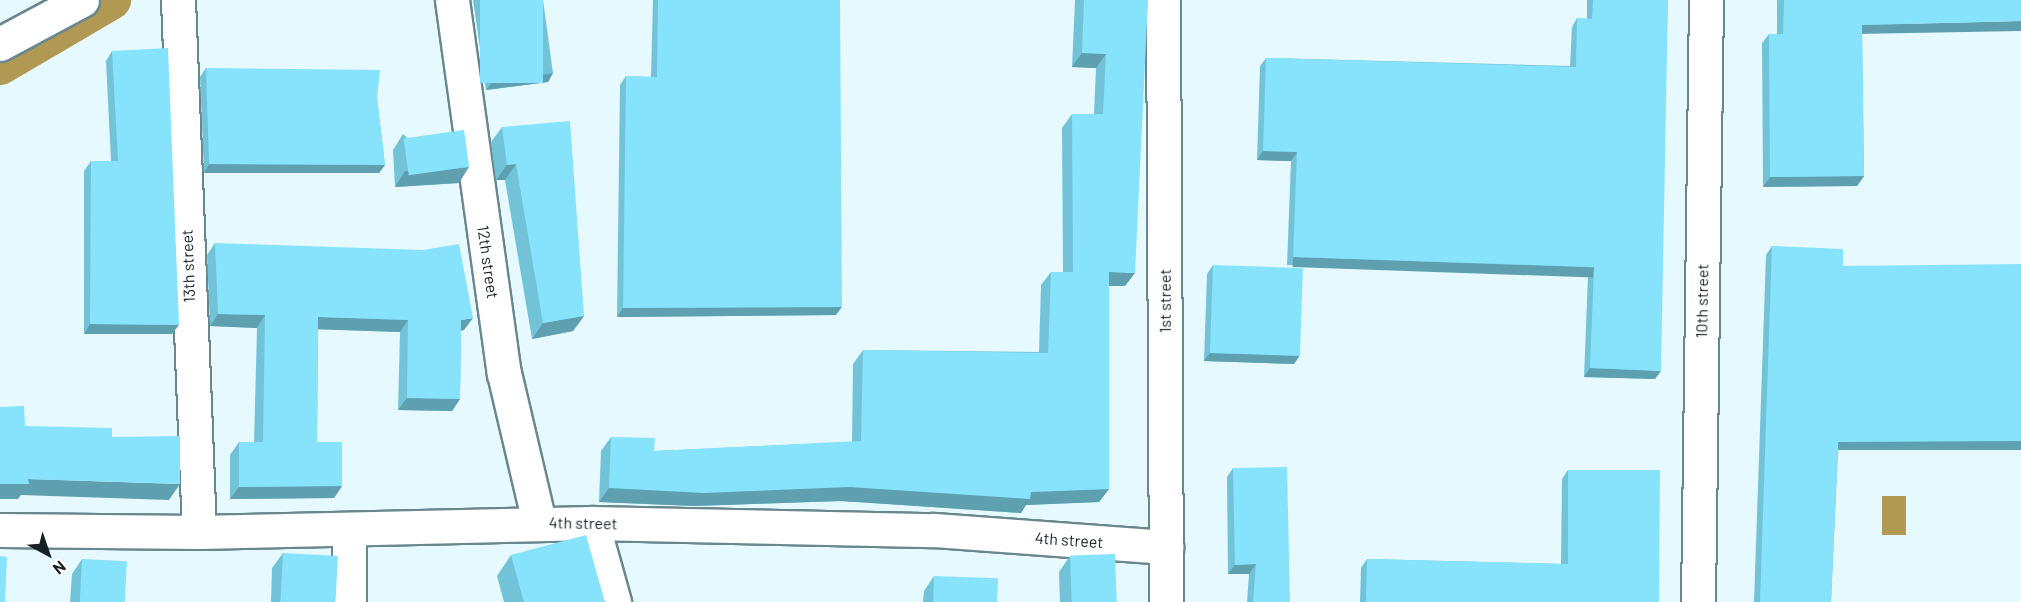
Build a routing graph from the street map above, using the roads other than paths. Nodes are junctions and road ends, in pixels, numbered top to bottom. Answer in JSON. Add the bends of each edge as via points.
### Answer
{"nodes":[{"id":1,"x":82,"y":0,"type":"edge"},
{"id":2,"x":178,"y":0,"type":"edge"},
{"id":3,"x":452,"y":0,"type":"edge"},
{"id":4,"x":1163,"y":0,"type":"edge"},
{"id":5,"x":1706,"y":0,"type":"edge"},
{"id":6,"x":0,"y":44,"type":"edge"},
{"id":7,"x":538,"y":522,"type":"junction"},
{"id":8,"x":592,"y":523,"type":"junction"},
{"id":9,"x":349,"y":529,"type":"junction"},
{"id":10,"x":0,"y":530,"type":"edge"},
{"id":11,"x":199,"y":532,"type":"junction"},
{"id":12,"x":1166,"y":547,"type":"junction"},
{"id":13,"x":349,"y":602,"type":"edge"},
{"id":14,"x":614,"y":602,"type":"edge"},
{"id":15,"x":1166,"y":602,"type":"edge"},
{"id":16,"x":1698,"y":602,"type":"edge"}],
"edges":[{"from":1,"to":6,"type":"street"},
{"from":2,"to":11,"type":"street","name":"13th street"},
{"from":3,"to":7,"type":"street","name":"12th street","via":[[504,373]]},
{"from":4,"to":12,"type":"street","name":"1st street"},
{"from":5,"to":16,"type":"street","name":"10th street"},
{"from":7,"to":8,"type":"street","name":"4th street"},
{"from":7,"to":9,"type":"street","name":"4th street"},
{"from":8,"to":12,"type":"street","name":"4th street","via":[[934,530]]},
{"from":8,"to":14,"type":"street"},
{"from":9,"to":11,"type":"street","name":"4th street"},
{"from":9,"to":13,"type":"street"},
{"from":10,"to":11,"type":"street","name":"4th street"},
{"from":12,"to":15,"type":"street","name":"1st street"}]}
